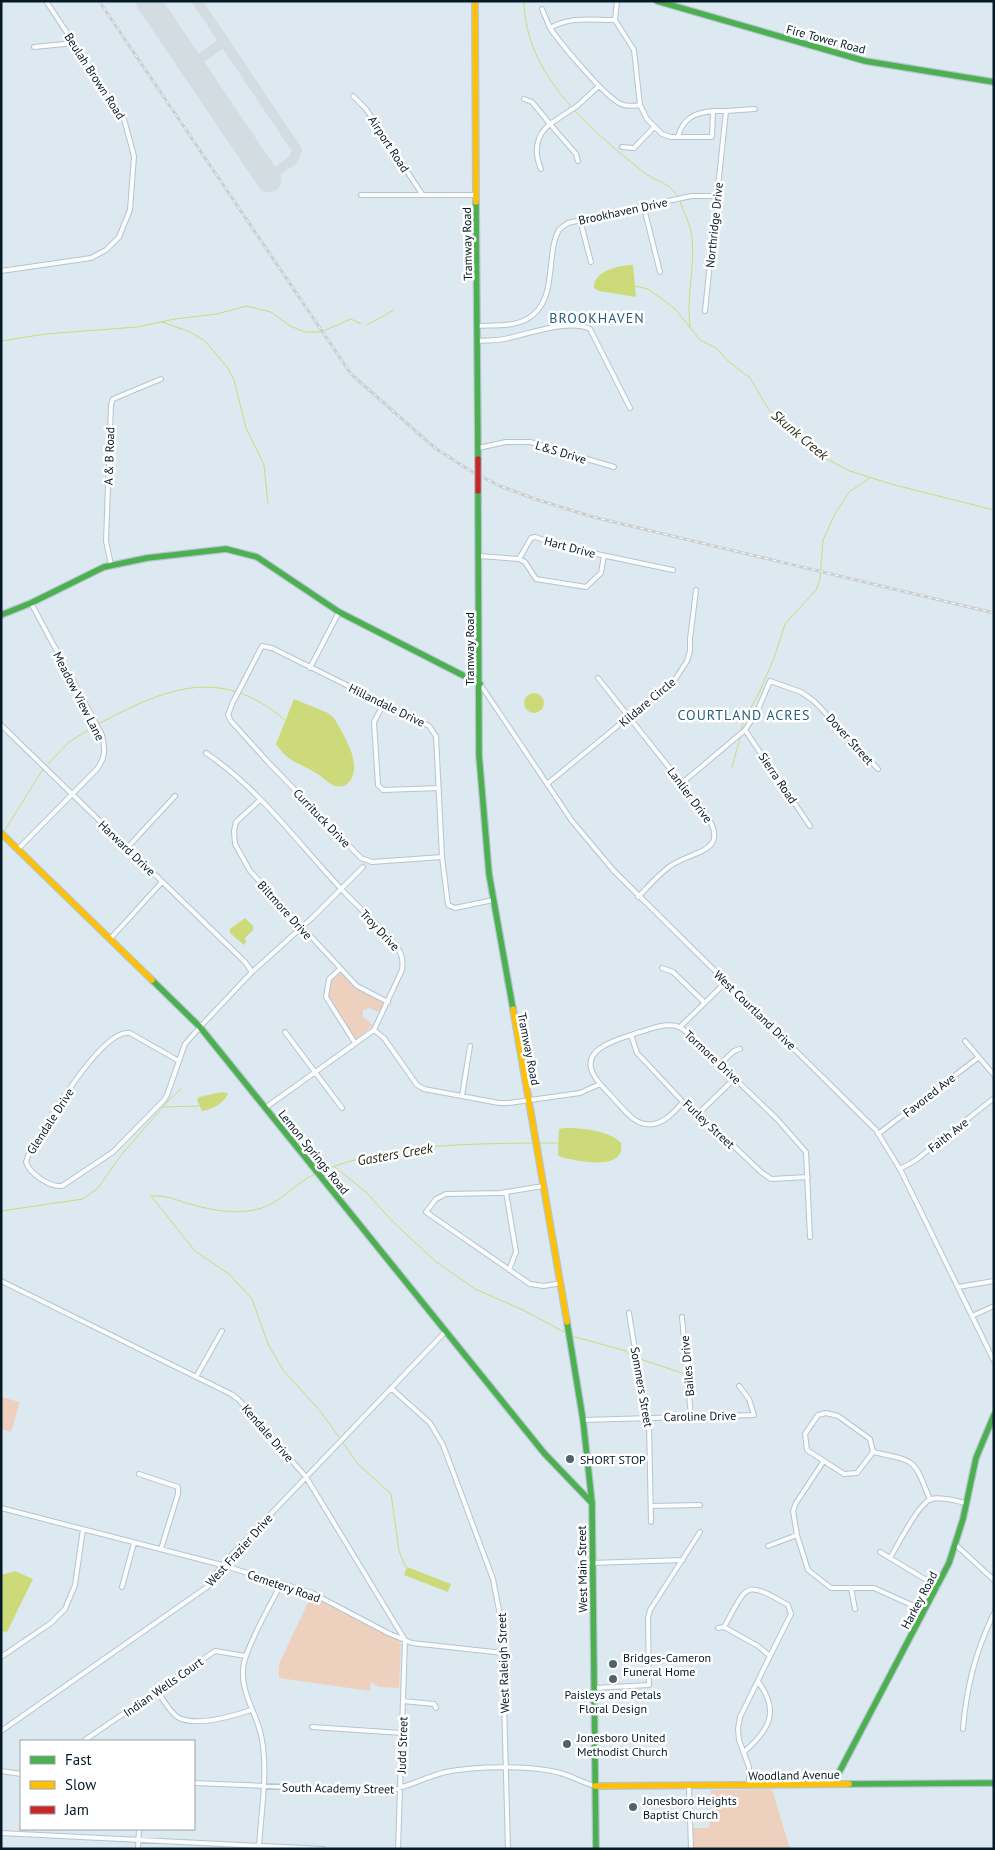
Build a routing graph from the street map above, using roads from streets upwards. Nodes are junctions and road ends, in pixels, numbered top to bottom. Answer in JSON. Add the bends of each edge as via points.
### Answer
{"nodes":[{"id":1,"x":46,"y":1,"type":"edge"},
{"id":2,"x":474,"y":1,"type":"edge"},
{"id":3,"x":617,"y":1,"type":"edge"},
{"id":4,"x":657,"y":1,"type":"edge"},
{"id":5,"x":542,"y":8,"type":"dead end"},
{"id":6,"x":615,"y":20,"type":"junction"},
{"id":7,"x":550,"y":28,"type":"junction"},
{"id":8,"x":74,"y":43,"type":"junction"},
{"id":9,"x":34,"y":47,"type":"dead end"},
{"id":10,"x":994,"y":82,"type":"edge"},
{"id":11,"x":599,"y":86,"type":"junction"},
{"id":12,"x":353,"y":96,"type":"dead end"},
{"id":13,"x":524,"y":99,"type":"dead end"},
{"id":14,"x":640,"y":106,"type":"junction"},
{"id":15,"x":755,"y":109,"type":"dead end"},
{"id":16,"x":713,"y":111,"type":"junction"},
{"id":17,"x":726,"y":112,"type":"junction"},
{"id":18,"x":550,"y":124,"type":"junction"},
{"id":19,"x":654,"y":127,"type":"junction"},
{"id":20,"x":712,"y":137,"type":"junction"},
{"id":21,"x":678,"y":138,"type":"junction"},
{"id":22,"x":724,"y":140,"type":"junction"},
{"id":23,"x":622,"y":147,"type":"dead end"},
{"id":24,"x":578,"y":161,"type":"dead end"},
{"id":25,"x":542,"y":169,"type":"dead end"},
{"id":26,"x":422,"y":194,"type":"junction"},
{"id":27,"x":361,"y":195,"type":"dead end"},
{"id":28,"x":476,"y":195,"type":"junction"},
{"id":29,"x":717,"y":196,"type":"junction"},
{"id":30,"x":644,"y":208,"type":"junction"},
{"id":31,"x":580,"y":220,"type":"junction"},
{"id":32,"x":591,"y":262,"type":"dead end"},
{"id":33,"x":1,"y":271,"type":"edge"},
{"id":34,"x":660,"y":272,"type":"dead end"},
{"id":35,"x":705,"y":311,"type":"dead end"},
{"id":36,"x":477,"y":326,"type":"junction"},
{"id":37,"x":477,"y":341,"type":"junction"},
{"id":38,"x":161,"y":379,"type":"dead end"},
{"id":39,"x":630,"y":408,"type":"dead end"},
{"id":40,"x":478,"y":448,"type":"junction"},
{"id":41,"x":614,"y":468,"type":"dead end"},
{"id":42,"x":479,"y":556,"type":"junction"},
{"id":43,"x":604,"y":556,"type":"junction"},
{"id":44,"x":519,"y":559,"type":"junction"},
{"id":45,"x":111,"y":565,"type":"junction"},
{"id":46,"x":673,"y":570,"type":"dead end"},
{"id":47,"x":696,"y":590,"type":"dead end"},
{"id":48,"x":31,"y":603,"type":"junction"},
{"id":49,"x":339,"y":612,"type":"junction"},
{"id":50,"x":1,"y":615,"type":"edge"},
{"id":51,"x":310,"y":668,"type":"junction"},
{"id":52,"x":598,"y":678,"type":"dead end"},
{"id":53,"x":480,"y":684,"type":"junction"},
{"id":54,"x":384,"y":703,"type":"junction"},
{"id":55,"x":228,"y":715,"type":"joint"},
{"id":56,"x":629,"y":718,"type":"junction"},
{"id":57,"x":1,"y":725,"type":"edge"},
{"id":58,"x":745,"y":730,"type":"junction"},
{"id":59,"x":206,"y":753,"type":"dead end"},
{"id":60,"x":878,"y":770,"type":"dead end"},
{"id":61,"x":682,"y":783,"type":"junction"},
{"id":62,"x":547,"y":784,"type":"junction"},
{"id":63,"x":439,"y":788,"type":"junction"},
{"id":64,"x":72,"y":794,"type":"junction"},
{"id":65,"x":175,"y":796,"type":"dead end"},
{"id":66,"x":260,"y":800,"type":"junction"},
{"id":67,"x":810,"y":826,"type":"dead end"},
{"id":68,"x":1,"y":833,"type":"edge"},
{"id":69,"x":127,"y":848,"type":"junction"},
{"id":70,"x":18,"y":849,"type":"junction"},
{"id":71,"x":442,"y":857,"type":"junction"},
{"id":72,"x":364,"y":867,"type":"dead end"},
{"id":73,"x":162,"y":882,"type":"junction"},
{"id":74,"x":342,"y":890,"type":"junction"},
{"id":75,"x":638,"y":897,"type":"junction"},
{"id":76,"x":493,"y":900,"type":"junction"},
{"id":77,"x":301,"y":928,"type":"junction"},
{"id":78,"x":111,"y":938,"type":"junction"},
{"id":79,"x":662,"y":968,"type":"dead end"},
{"id":80,"x":340,"y":969,"type":"junction"},
{"id":81,"x":252,"y":972,"type":"junction"},
{"id":82,"x":726,"y":982,"type":"junction"},
{"id":83,"x":388,"y":1002,"type":"junction"},
{"id":84,"x":705,"y":1003,"type":"junction"},
{"id":85,"x":200,"y":1027,"type":"junction"},
{"id":86,"x":680,"y":1027,"type":"junction"},
{"id":87,"x":374,"y":1030,"type":"junction"},
{"id":88,"x":285,"y":1032,"type":"dead end"},
{"id":89,"x":631,"y":1035,"type":"junction"},
{"id":90,"x":965,"y":1041,"type":"dead end"},
{"id":91,"x":355,"y":1043,"type":"junction"},
{"id":92,"x":470,"y":1046,"type":"dead end"},
{"id":93,"x":740,"y":1049,"type":"dead end"},
{"id":94,"x":979,"y":1057,"type":"junction"},
{"id":95,"x":179,"y":1061,"type":"junction"},
{"id":96,"x":720,"y":1064,"type":"junction"},
{"id":97,"x":314,"y":1071,"type":"junction"},
{"id":98,"x":994,"y":1075,"type":"edge"},
{"id":99,"x":735,"y":1078,"type":"junction"},
{"id":100,"x":600,"y":1084,"type":"junction"},
{"id":101,"x":462,"y":1096,"type":"junction"},
{"id":102,"x":994,"y":1098,"type":"edge"},
{"id":103,"x":529,"y":1100,"type":"junction"},
{"id":104,"x":683,"y":1102,"type":"junction"},
{"id":105,"x":265,"y":1108,"type":"junction"},
{"id":106,"x":342,"y":1108,"type":"dead end"},
{"id":107,"x":699,"y":1113,"type":"junction"},
{"id":108,"x":878,"y":1134,"type":"junction"},
{"id":109,"x":900,"y":1169,"type":"junction"},
{"id":110,"x":808,"y":1177,"type":"junction"},
{"id":111,"x":543,"y":1186,"type":"junction"},
{"id":112,"x":506,"y":1192,"type":"junction"},
{"id":113,"x":810,"y":1237,"type":"dead end"},
{"id":114,"x":509,"y":1270,"type":"junction"},
{"id":115,"x":1,"y":1281,"type":"edge"},
{"id":116,"x":994,"y":1281,"type":"edge"},
{"id":117,"x":561,"y":1283,"type":"junction"},
{"id":118,"x":958,"y":1287,"type":"junction"},
{"id":119,"x":562,"y":1290,"type":"joint"},
{"id":120,"x":994,"y":1306,"type":"edge"},
{"id":121,"x":629,"y":1313,"type":"dead end"},
{"id":122,"x":972,"y":1316,"type":"junction"},
{"id":123,"x":682,"y":1317,"type":"dead end"},
{"id":124,"x":222,"y":1331,"type":"dead end"},
{"id":125,"x":445,"y":1332,"type":"junction"},
{"id":126,"x":994,"y":1361,"type":"edge"},
{"id":127,"x":196,"y":1377,"type":"junction"},
{"id":128,"x":739,"y":1386,"type":"dead end"},
{"id":129,"x":391,"y":1388,"type":"junction"},
{"id":130,"x":994,"y":1415,"type":"edge"},
{"id":131,"x":691,"y":1416,"type":"junction"},
{"id":132,"x":647,"y":1418,"type":"junction"},
{"id":133,"x":583,"y":1420,"type":"junction"},
{"id":134,"x":873,"y":1452,"type":"junction"},
{"id":135,"x":824,"y":1462,"type":"junction"},
{"id":136,"x":139,"y":1474,"type":"dead end"},
{"id":137,"x":306,"y":1477,"type":"junction"},
{"id":138,"x":930,"y":1500,"type":"junction"},
{"id":139,"x":592,"y":1503,"type":"junction"},
{"id":140,"x":966,"y":1503,"type":"junction"},
{"id":141,"x":700,"y":1505,"type":"dead end"},
{"id":142,"x":651,"y":1506,"type":"junction"},
{"id":143,"x":1,"y":1508,"type":"edge"},
{"id":144,"x":651,"y":1522,"type":"dead end"},
{"id":145,"x":83,"y":1529,"type":"junction"},
{"id":146,"x":700,"y":1532,"type":"dead end"},
{"id":147,"x":797,"y":1535,"type":"junction"},
{"id":148,"x":134,"y":1543,"type":"junction"},
{"id":149,"x":956,"y":1544,"type":"junction"},
{"id":150,"x":768,"y":1546,"type":"dead end"},
{"id":151,"x":161,"y":1550,"type":"junction"},
{"id":152,"x":880,"y":1552,"type":"dead end"},
{"id":153,"x":890,"y":1558,"type":"junction"},
{"id":154,"x":684,"y":1560,"type":"junction"},
{"id":155,"x":591,"y":1562,"type":"junction"},
{"id":156,"x":222,"y":1565,"type":"junction"},
{"id":157,"x":994,"y":1580,"type":"edge"},
{"id":158,"x":281,"y":1584,"type":"junction"},
{"id":159,"x":122,"y":1587,"type":"dead end"},
{"id":160,"x":938,"y":1587,"type":"junction"},
{"id":161,"x":851,"y":1588,"type":"junction"},
{"id":162,"x":855,"y":1608,"type":"dead end"},
{"id":163,"x":925,"y":1612,"type":"junction"},
{"id":164,"x":994,"y":1613,"type":"edge"},
{"id":165,"x":724,"y":1627,"type":"junction"},
{"id":166,"x":718,"y":1628,"type":"dead end"},
{"id":167,"x":405,"y":1640,"type":"junction"},
{"id":168,"x":503,"y":1653,"type":"junction"},
{"id":169,"x":246,"y":1656,"type":"junction"},
{"id":170,"x":770,"y":1656,"type":"junction"},
{"id":171,"x":1,"y":1657,"type":"edge"},
{"id":172,"x":759,"y":1683,"type":"junction"},
{"id":173,"x":594,"y":1688,"type":"junction"},
{"id":174,"x":157,"y":1691,"type":"junction"},
{"id":175,"x":403,"y":1701,"type":"junction"},
{"id":176,"x":436,"y":1708,"type":"dead end"},
{"id":177,"x":251,"y":1710,"type":"junction"},
{"id":178,"x":312,"y":1727,"type":"dead end"},
{"id":179,"x":963,"y":1729,"type":"dead end"},
{"id":180,"x":1,"y":1731,"type":"edge"},
{"id":181,"x":402,"y":1733,"type":"junction"},
{"id":182,"x":85,"y":1740,"type":"edge"},
{"id":183,"x":744,"y":1752,"type":"junction"},
{"id":184,"x":506,"y":1769,"type":"junction"},
{"id":185,"x":1,"y":1771,"type":"edge"},
{"id":186,"x":20,"y":1774,"type":"edge"},
{"id":187,"x":195,"y":1783,"type":"edge"},
{"id":188,"x":994,"y":1783,"type":"edge"},
{"id":189,"x":833,"y":1784,"type":"junction"},
{"id":190,"x":749,"y":1785,"type":"junction"},
{"id":191,"x":263,"y":1786,"type":"junction"},
{"id":192,"x":595,"y":1786,"type":"junction"},
{"id":193,"x":689,"y":1786,"type":"junction"},
{"id":194,"x":400,"y":1790,"type":"junction"},
{"id":195,"x":139,"y":1830,"type":"edge"},
{"id":196,"x":1,"y":1833,"type":"edge"},
{"id":197,"x":138,"y":1840,"type":"junction"},
{"id":198,"x":260,"y":1848,"type":"edge"},
{"id":199,"x":138,"y":1849,"type":"edge"},
{"id":200,"x":322,"y":1849,"type":"edge"},
{"id":201,"x":398,"y":1849,"type":"edge"},
{"id":202,"x":508,"y":1849,"type":"edge"},
{"id":203,"x":596,"y":1849,"type":"edge"},
{"id":204,"x":690,"y":1849,"type":"edge"}],
"edges":[{"from":1,"to":8,"type":"street","name":"Beulah Brown Road"},
{"from":2,"to":28,"type":"street","name":"Tramway Road"},
{"from":3,"to":6,"type":"street"},
{"from":4,"to":10,"type":"street","name":"Fire Tower Road","via":[[865,61]]},
{"from":5,"to":7,"type":"street"},
{"from":6,"to":7,"type":"street","via":[[570,20]]},
{"from":6,"to":14,"type":"street","via":[[634,50]]},
{"from":7,"to":11,"type":"street"},
{"from":8,"to":9,"type":"street"},
{"from":8,"to":33,"type":"street","name":"Beulah Brown Road","via":[[124,119],[130,136],[134,156],[127,221],[113,244],[91,258]]},
{"from":11,"to":14,"type":"street","via":[[622,105]]},
{"from":11,"to":18,"type":"street"},
{"from":12,"to":26,"type":"street","name":"Airport Road","via":[[366,109]]},
{"from":13,"to":18,"type":"street","via":[[532,102]]},
{"from":14,"to":19,"type":"street"},
{"from":15,"to":17,"type":"street"},
{"from":16,"to":17,"type":"street"},
{"from":16,"to":20,"type":"street"},
{"from":16,"to":21,"type":"street","via":[[698,112],[687,118]]},
{"from":17,"to":22,"type":"street","name":"Northridge Drive"},
{"from":18,"to":24,"type":"street","via":[[576,154]]},
{"from":18,"to":25,"type":"street","via":[[539,137],[536,149]]},
{"from":19,"to":21,"type":"street","via":[[662,134]]},
{"from":19,"to":23,"type":"street","via":[[634,148]]},
{"from":20,"to":21,"type":"street"},
{"from":20,"to":22,"type":"street"},
{"from":22,"to":29,"type":"street","name":"Northridge Drive"},
{"from":26,"to":27,"type":"street"},
{"from":26,"to":28,"type":"street"},
{"from":28,"to":36,"type":"street","name":"Tramway Road"},
{"from":29,"to":30,"type":"street","name":"Brookhaven Drive","via":[[692,196]]},
{"from":29,"to":35,"type":"street","name":"Northridge Drive"},
{"from":30,"to":31,"type":"street","name":"Brookhaven Drive"},
{"from":30,"to":34,"type":"street"},
{"from":31,"to":32,"type":"street"},
{"from":31,"to":36,"type":"street","name":"Brookhaven Drive","via":[[568,222],[559,230],[545,298],[538,310],[527,319],[512,324]]},
{"from":36,"to":37,"type":"street","name":"Tramway Road"},
{"from":37,"to":39,"type":"street","via":[[507,339],[535,331],[581,325],[590,329]]},
{"from":37,"to":40,"type":"street","name":"Tramway Road"},
{"from":38,"to":45,"type":"street","name":"A & B Road","via":[[112,398],[106,514],[106,541]]},
{"from":40,"to":41,"type":"street","name":"L&S Drive","via":[[506,442],[530,442]]},
{"from":40,"to":42,"type":"street","name":"Tramway Road","bridge":true},
{"from":42,"to":44,"type":"street"},
{"from":42,"to":53,"type":"street","name":"Tramway Road"},
{"from":43,"to":44,"type":"street","name":"Hart Drive","via":[[535,537],[531,538]]},
{"from":43,"to":44,"type":"street","name":"Hart Drive","via":[[601,573],[586,587],[536,579],[525,562]]},
{"from":43,"to":46,"type":"street","name":"Hart Drive"},
{"from":45,"to":48,"type":"street"},
{"from":45,"to":49,"type":"street","via":[[213,550],[243,552],[276,568]]},
{"from":47,"to":56,"type":"street","name":"Kildare Circle","via":[[688,661],[669,686]]},
{"from":48,"to":50,"type":"street"},
{"from":48,"to":64,"type":"street","name":"Meadow View Lane","via":[[102,735],[103,760]]},
{"from":49,"to":51,"type":"street"},
{"from":49,"to":53,"type":"street"},
{"from":51,"to":54,"type":"street","name":"Hillandale Drive"},
{"from":51,"to":55,"type":"street","name":"Hillandale Drive","via":[[262,646]]},
{"from":52,"to":56,"type":"street","name":"Lanlier Drive"},
{"from":53,"to":62,"type":"street","name":"West Courtland Drive"},
{"from":53,"to":76,"type":"street","name":"Tramway Road","via":[[482,811]]},
{"from":54,"to":63,"type":"street","name":"Hillandale Drive","via":[[434,731]]},
{"from":54,"to":63,"type":"street","via":[[374,722],[378,786],[383,790]]},
{"from":55,"to":71,"type":"street","name":"Currituck Drive","via":[[267,761],[361,858],[372,862]]},
{"from":56,"to":61,"type":"street","name":"Lanlier Drive"},
{"from":56,"to":62,"type":"street","name":"Kildare Circle"},
{"from":57,"to":64,"type":"street","name":"Harward Drive"},
{"from":58,"to":60,"type":"street","name":"Dover Street","via":[[757,712],[770,681],[801,692],[814,701]]},
{"from":58,"to":61,"type":"street"},
{"from":58,"to":67,"type":"street","name":"Sierra Road"},
{"from":59,"to":66,"type":"street","name":"Troy Drive"},
{"from":61,"to":75,"type":"street","name":"Lanlier Drive","via":[[712,823],[715,832],[712,843],[705,851],[669,867]]},
{"from":62,"to":75,"type":"street","name":"West Courtland Drive","via":[[598,854]]},
{"from":63,"to":71,"type":"street","name":"Hillandale Drive"},
{"from":64,"to":69,"type":"street","name":"Harward Drive"},
{"from":64,"to":70,"type":"street","name":"Meadow View Lane"},
{"from":65,"to":69,"type":"street"},
{"from":66,"to":74,"type":"street","name":"Troy Drive"},
{"from":66,"to":77,"type":"street","name":"Biltmore Drive","via":[[236,822],[235,844],[250,872]]},
{"from":68,"to":70,"type":"street","name":"Lemon Springs Road"},
{"from":69,"to":73,"type":"street","name":"Harward Drive"},
{"from":70,"to":78,"type":"street","name":"Lemon Springs Road"},
{"from":71,"to":76,"type":"street","name":"Hillandale Drive","via":[[448,905],[455,908]]},
{"from":72,"to":74,"type":"street","name":"Glendale Drive"},
{"from":73,"to":78,"type":"street"},
{"from":73,"to":81,"type":"street","name":"Harward Drive"},
{"from":74,"to":77,"type":"street","name":"Glendale Drive"},
{"from":74,"to":83,"type":"street","name":"Troy Drive","via":[[401,953],[402,970]]},
{"from":75,"to":82,"type":"street","name":"West Courtland Drive"},
{"from":76,"to":103,"type":"street","name":"Tramway Road"},
{"from":77,"to":80,"type":"street","name":"Biltmore Drive"},
{"from":77,"to":81,"type":"street","name":"Glendale Drive"},
{"from":78,"to":85,"type":"street","name":"Lemon Springs Road"},
{"from":79,"to":84,"type":"street","via":[[673,972]]},
{"from":80,"to":83,"type":"street","name":"Biltmore Drive","via":[[362,990]]},
{"from":80,"to":91,"type":"street","via":[[329,979],[326,997]]},
{"from":81,"to":85,"type":"street","name":"Glendale Drive"},
{"from":82,"to":84,"type":"street"},
{"from":82,"to":108,"type":"street","name":"West Courtland Drive"},
{"from":83,"to":87,"type":"street","name":"Troy Drive"},
{"from":84,"to":86,"type":"street"},
{"from":85,"to":95,"type":"street","name":"Glendale Drive","via":[[185,1044]]},
{"from":85,"to":105,"type":"street","name":"Lemon Springs Road"},
{"from":86,"to":89,"type":"street","name":"Tormore Drive","via":[[671,1024]]},
{"from":86,"to":96,"type":"street","name":"Tormore Drive"},
{"from":87,"to":91,"type":"street","name":"Troy Drive"},
{"from":87,"to":101,"type":"street","via":[[384,1038],[417,1085]]},
{"from":88,"to":97,"type":"street"},
{"from":89,"to":100,"type":"street","name":"Tormore Drive","via":[[611,1041],[595,1053],[591,1064]]},
{"from":89,"to":104,"type":"street","name":"Furley Street","via":[[637,1053]]},
{"from":90,"to":94,"type":"street"},
{"from":91,"to":97,"type":"street","name":"Troy Drive"},
{"from":92,"to":101,"type":"street"},
{"from":93,"to":96,"type":"street"},
{"from":94,"to":98,"type":"street"},
{"from":94,"to":108,"type":"street","name":"Favored Ave"},
{"from":95,"to":95,"type":"street","name":"Glendale Drive","via":[[130,1032],[113,1037],[94,1054],[29,1153],[26,1159],[29,1169],[52,1185],[62,1186],[113,1152],[164,1100]]},
{"from":96,"to":99,"type":"street","name":"Tormore Drive"},
{"from":97,"to":105,"type":"street","name":"Troy Drive"},
{"from":97,"to":106,"type":"street"},
{"from":99,"to":107,"type":"street"},
{"from":99,"to":110,"type":"street","name":"Tormore Drive","via":[[800,1142],[806,1152]]},
{"from":100,"to":103,"type":"street","via":[[580,1093]]},
{"from":100,"to":104,"type":"street","name":"Tormore Drive","via":[[633,1118],[646,1124],[660,1123]]},
{"from":101,"to":103,"type":"street","via":[[499,1103]]},
{"from":102,"to":109,"type":"street","name":"Faith Ave"},
{"from":103,"to":111,"type":"street","name":"Tramway Road"},
{"from":104,"to":107,"type":"street","name":"Furley Street"},
{"from":105,"to":125,"type":"street","name":"Lemon Springs Road"},
{"from":107,"to":110,"type":"street","name":"Furley Street","via":[[771,1179]]},
{"from":108,"to":109,"type":"street","name":"West Courtland Drive"},
{"from":109,"to":118,"type":"street","name":"West Courtland Drive"},
{"from":110,"to":113,"type":"street","name":"Tormore Drive"},
{"from":111,"to":112,"type":"street"},
{"from":111,"to":117,"type":"street","name":"Tramway Road"},
{"from":112,"to":114,"type":"street","via":[[516,1252]]},
{"from":112,"to":114,"type":"street","via":[[446,1194],[436,1199],[426,1212]]},
{"from":114,"to":117,"type":"street","via":[[534,1285]]},
{"from":115,"to":127,"type":"street","name":"Kendale Drive"},
{"from":116,"to":118,"type":"street"},
{"from":117,"to":119,"type":"street","name":"Tramway Road"},
{"from":118,"to":122,"type":"street","name":"West Courtland Drive"},
{"from":119,"to":133,"type":"street","name":"West Main Street"},
{"from":120,"to":122,"type":"street"},
{"from":121,"to":132,"type":"street","name":"Sommers Street"},
{"from":122,"to":126,"type":"street","name":"West Courtland Drive"},
{"from":123,"to":131,"type":"street","name":"Bailes Drive"},
{"from":124,"to":127,"type":"street"},
{"from":125,"to":129,"type":"street","name":"West Frazier Drive"},
{"from":125,"to":139,"type":"street","name":"Lemon Springs Road","via":[[544,1453]]},
{"from":127,"to":137,"type":"street","name":"Kendale Drive","via":[[238,1399]]},
{"from":128,"to":131,"type":"street","name":"Caroline Drive","via":[[749,1399],[754,1415]]},
{"from":129,"to":137,"type":"street","name":"West Frazier Drive"},
{"from":129,"to":168,"type":"street","name":"West Raleigh Street","via":[[430,1423],[442,1445],[497,1593]]},
{"from":130,"to":140,"type":"street","name":"Harkey Road","via":[[978,1450]]},
{"from":131,"to":132,"type":"street","name":"Caroline Drive"},
{"from":132,"to":133,"type":"street","name":"Caroline Drive"},
{"from":132,"to":142,"type":"street","name":"Sommers Street"},
{"from":133,"to":139,"type":"street","name":"West Main Street"},
{"from":134,"to":135,"type":"street","via":[[857,1474],[844,1474]]},
{"from":134,"to":135,"type":"street","via":[[867,1435],[838,1416],[826,1413],[818,1415],[805,1434],[807,1450]]},
{"from":134,"to":138,"type":"street","via":[[911,1461]]},
{"from":135,"to":147,"type":"street","via":[[794,1507]]},
{"from":136,"to":151,"type":"street","via":[[178,1487]]},
{"from":137,"to":156,"type":"street","name":"West Frazier Drive"},
{"from":137,"to":167,"type":"street","name":"Kendale Drive"},
{"from":138,"to":140,"type":"street","via":[[942,1498]]},
{"from":138,"to":153,"type":"street","via":[[920,1510]]},
{"from":139,"to":155,"type":"street","name":"West Main Street"},
{"from":140,"to":149,"type":"street","name":"Harkey Road"},
{"from":141,"to":142,"type":"street"},
{"from":142,"to":144,"type":"street","name":"Sommers Street"},
{"from":143,"to":145,"type":"street","name":"Cemetery Road"},
{"from":145,"to":148,"type":"street","name":"Cemetery Road"},
{"from":145,"to":171,"type":"street","via":[[75,1585],[64,1609],[51,1623]]},
{"from":146,"to":154,"type":"street"},
{"from":147,"to":150,"type":"street"},
{"from":147,"to":161,"type":"street","via":[[805,1565],[812,1575],[831,1588]]},
{"from":148,"to":151,"type":"street","name":"Cemetery Road"},
{"from":148,"to":159,"type":"street"},
{"from":149,"to":157,"type":"street"},
{"from":149,"to":160,"type":"street","name":"Harkey Road"},
{"from":151,"to":156,"type":"street","name":"Cemetery Road"},
{"from":152,"to":153,"type":"street"},
{"from":153,"to":160,"type":"street"},
{"from":154,"to":155,"type":"street"},
{"from":154,"to":173,"type":"street","via":[[658,1597],[648,1618],[649,1685]]},
{"from":155,"to":173,"type":"street","name":"West Main Street"},
{"from":156,"to":158,"type":"street","name":"Cemetery Road"},
{"from":156,"to":180,"type":"street","name":"West Frazier Drive","via":[[212,1581],[197,1594]]},
{"from":158,"to":167,"type":"street","name":"Cemetery Road","via":[[333,1603]]},
{"from":158,"to":169,"type":"street"},
{"from":160,"to":163,"type":"street","name":"Harkey Road"},
{"from":161,"to":162,"type":"street"},
{"from":161,"to":163,"type":"street","via":[[874,1588]]},
{"from":163,"to":189,"type":"street","name":"Harkey Road"},
{"from":164,"to":179,"type":"street","via":[[979,1642],[966,1693]]},
{"from":165,"to":166,"type":"street"},
{"from":165,"to":170,"type":"street"},
{"from":165,"to":170,"type":"street","via":[[743,1593],[752,1588],[788,1605],[791,1614]]},
{"from":167,"to":168,"type":"street","name":"Cemetery Road"},
{"from":167,"to":175,"type":"street","name":"Judd Street"},
{"from":168,"to":184,"type":"street","name":"West Raleigh Street"},
{"from":169,"to":174,"type":"street","name":"Indian Wells Court","via":[[215,1651]]},
{"from":169,"to":177,"type":"street","via":[[242,1677]]},
{"from":170,"to":172,"type":"street"},
{"from":172,"to":183,"type":"street","via":[[740,1717],[738,1728]]},
{"from":172,"to":183,"type":"street","via":[[770,1701],[770,1717],[756,1742]]},
{"from":173,"to":192,"type":"street","name":"West Main Street"},
{"from":174,"to":177,"type":"street","via":[[174,1713],[185,1719],[220,1720]]},
{"from":174,"to":182,"type":"street","name":"Indian Wells Court"},
{"from":175,"to":176,"type":"street","via":[[434,1704]]},
{"from":175,"to":181,"type":"street","name":"Judd Street"},
{"from":177,"to":191,"type":"street","via":[[262,1738]]},
{"from":178,"to":181,"type":"street"},
{"from":181,"to":194,"type":"street","name":"Judd Street"},
{"from":183,"to":190,"type":"street","via":[[749,1767]]},
{"from":184,"to":192,"type":"street","name":"South Academy Street","via":[[546,1770]]},
{"from":184,"to":194,"type":"street","name":"South Academy Street","via":[[446,1772]]},
{"from":184,"to":202,"type":"street","name":"West Raleigh Street"},
{"from":185,"to":186,"type":"street"},
{"from":187,"to":191,"type":"street","name":"South Academy Street"},
{"from":188,"to":189,"type":"street","name":"Woodland Avenue"},
{"from":189,"to":190,"type":"street","name":"Woodland Avenue"},
{"from":190,"to":193,"type":"street","name":"Woodland Avenue"},
{"from":191,"to":194,"type":"street","name":"South Academy Street"},
{"from":191,"to":198,"type":"street"},
{"from":192,"to":193,"type":"street","name":"Woodland Avenue"},
{"from":192,"to":203,"type":"street","name":"West Main Street"},
{"from":193,"to":204,"type":"street"},
{"from":194,"to":201,"type":"street","name":"Judd Street"},
{"from":195,"to":197,"type":"street"},
{"from":196,"to":197,"type":"street"},
{"from":197,"to":198,"type":"street"},
{"from":197,"to":199,"type":"street"},
{"from":198,"to":200,"type":"street"}]}
